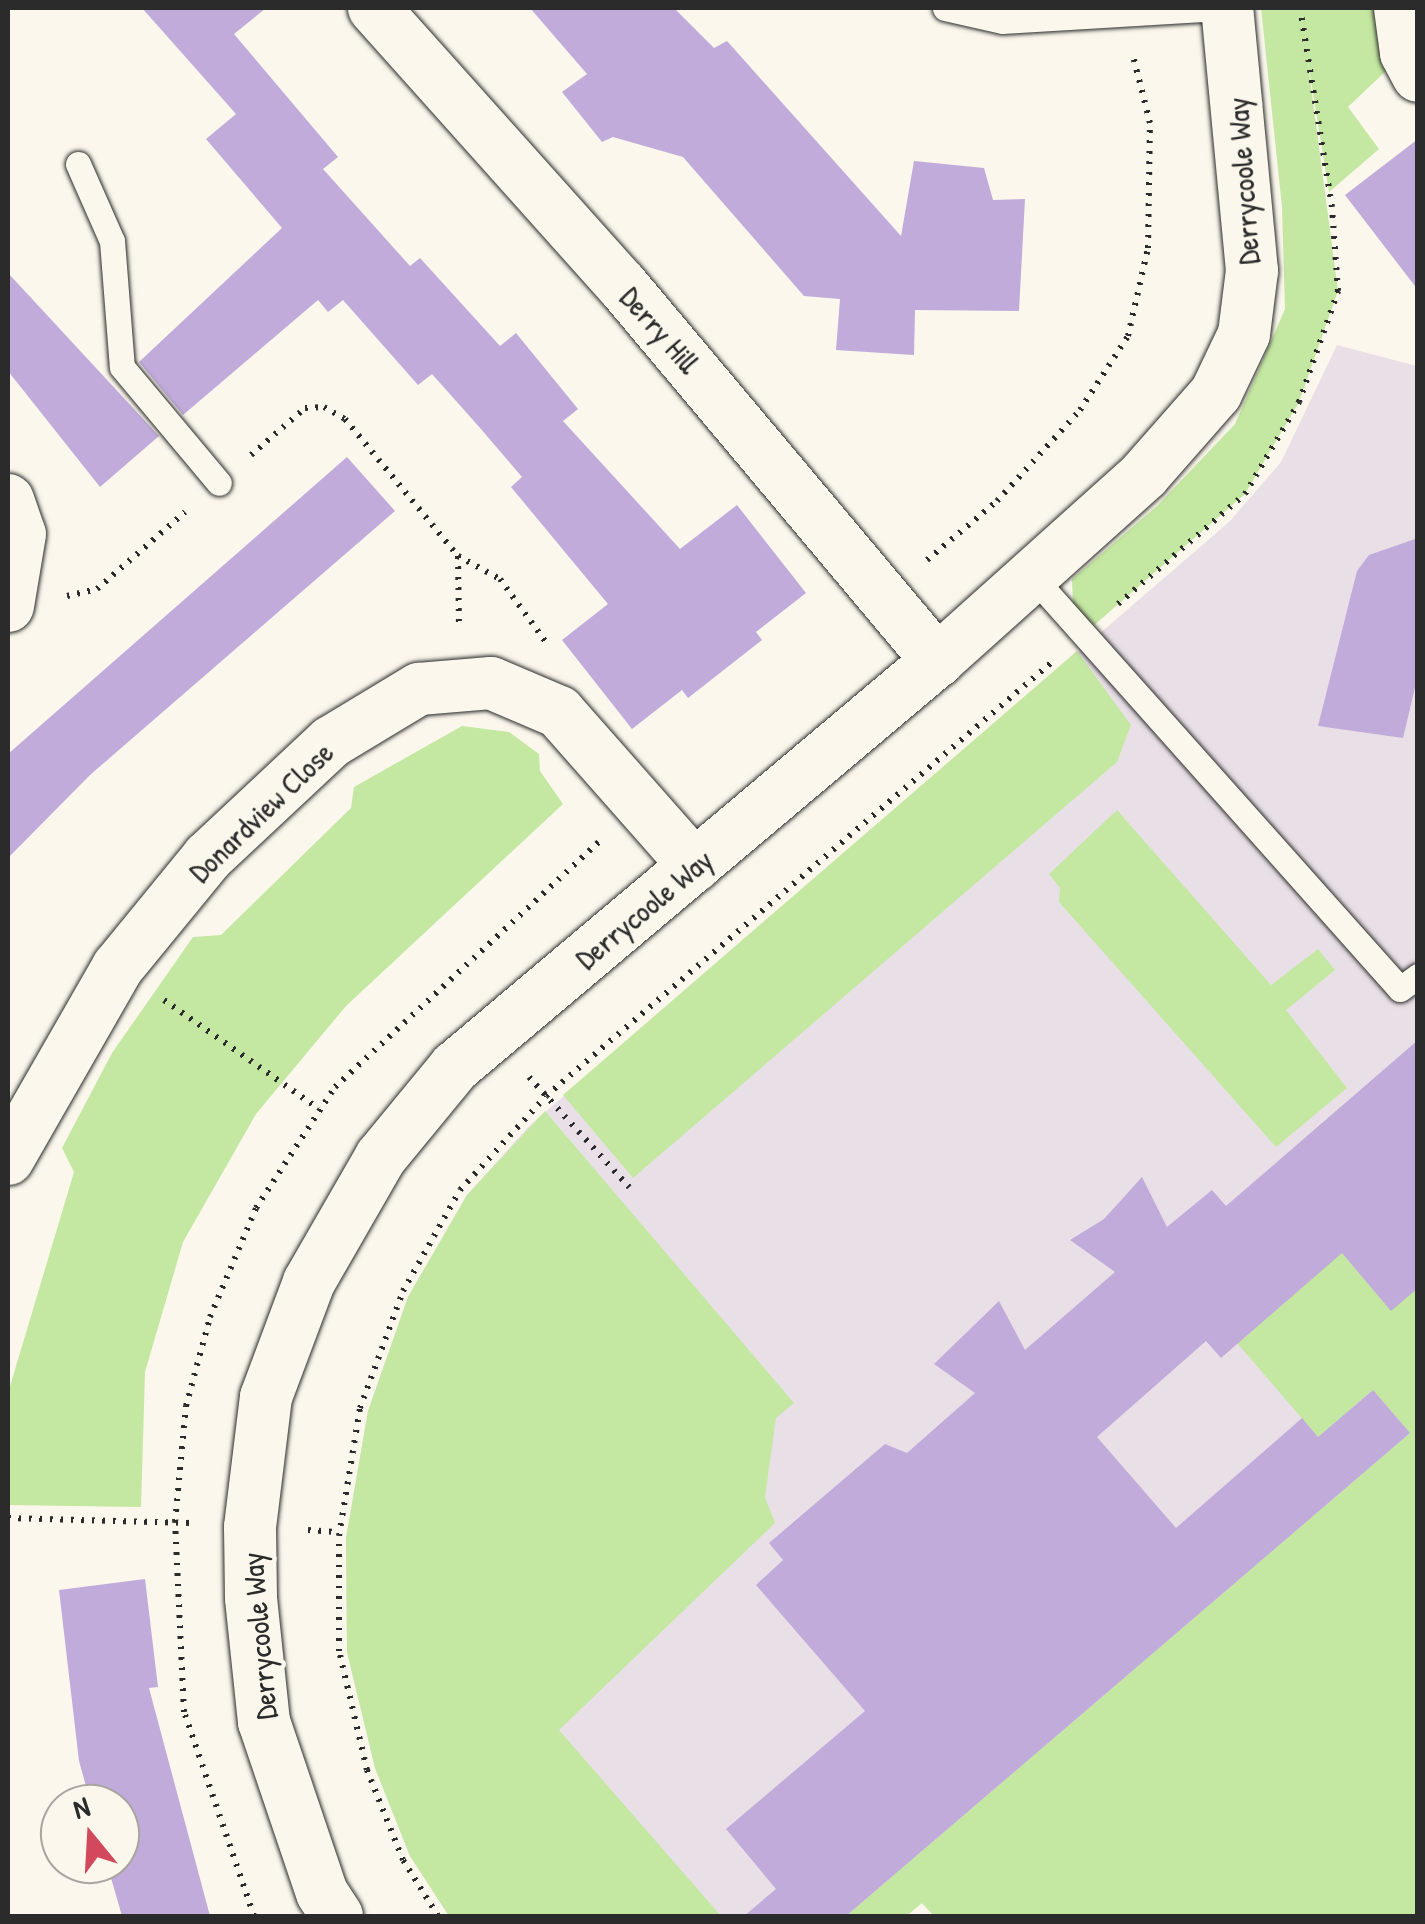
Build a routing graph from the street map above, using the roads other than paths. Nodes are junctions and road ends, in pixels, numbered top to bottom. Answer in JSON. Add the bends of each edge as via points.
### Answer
{"nodes":[{"id":1,"x":374,"y":8,"type":"edge"},
{"id":2,"x":946,"y":8,"type":"edge"},
{"id":3,"x":1226,"y":8,"type":"edge"},
{"id":4,"x":1400,"y":8,"type":"edge"},
{"id":5,"x":1418,"y":76,"type":"edge"},
{"id":6,"x":78,"y":164,"type":"dead end"},
{"id":7,"x":219,"y":483,"type":"road end"},
{"id":8,"x":8,"y":500,"type":"edge"},
{"id":9,"x":1032,"y":576,"type":"junction"},
{"id":10,"x":8,"y":606,"type":"edge"},
{"id":11,"x":937,"y":660,"type":"junction"},
{"id":12,"x":695,"y":866,"type":"junction"},
{"id":13,"x":1418,"y":976,"type":"edge"},
{"id":14,"x":8,"y":1159,"type":"edge"},
{"id":15,"x":337,"y":1916,"type":"edge"}],
"edges":[{"from":1,"to":11,"type":"street","name":"Derry Hill","via":[[622,286]]},
{"from":2,"to":3,"type":"lane","via":[[1002,20]]},
{"from":3,"to":9,"type":"street","name":"Derrycoole Way","via":[[1250,212],[1244,334],[1216,393],[1144,475]]},
{"from":4,"to":5,"type":"street","via":[[1406,54]]},
{"from":6,"to":7,"type":"lane","via":[[112,241],[122,367]]},
{"from":8,"to":10,"type":"street","via":[[20,534]]},
{"from":9,"to":11,"type":"street","name":"Derrycoole Way"},
{"from":9,"to":13,"type":"lane","via":[[1400,989]]},
{"from":11,"to":12,"type":"street","name":"Derrycoole Way"},
{"from":12,"to":14,"type":"street","name":"Donardview Close","via":[[558,712],[490,683],[419,689],[331,742],[208,857],[118,967]]},
{"from":12,"to":15,"type":"street","name":"Derrycoole Way","via":[[455,1066],[382,1157],[308,1282],[266,1396],[250,1527],[264,1722],[322,1893]]}]}
